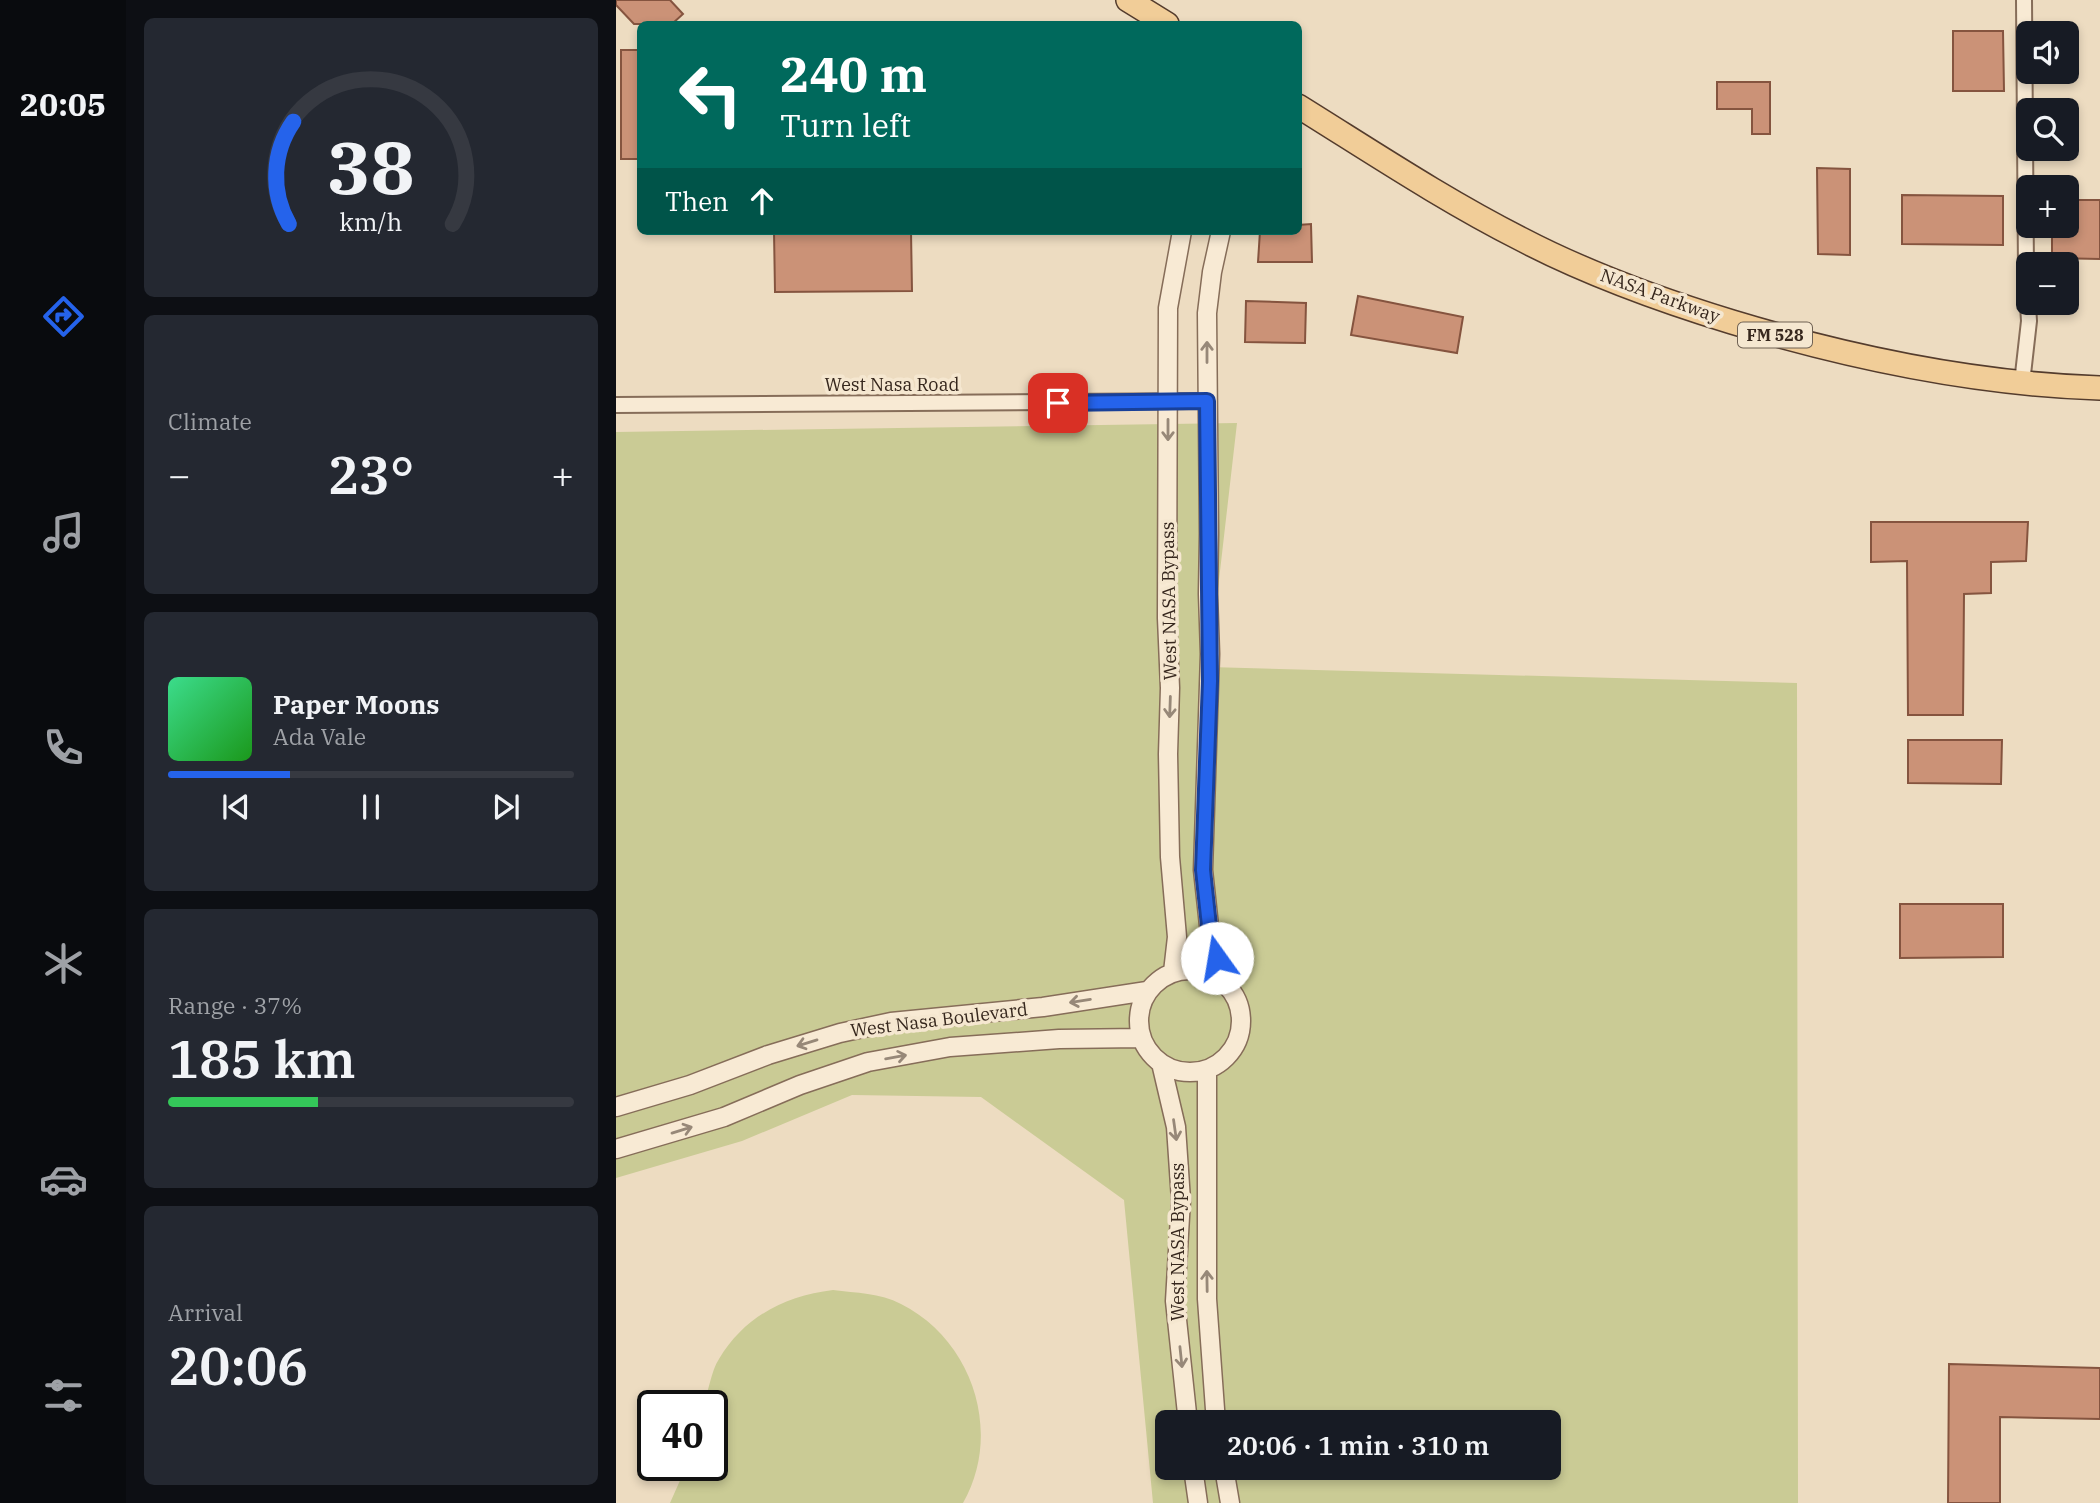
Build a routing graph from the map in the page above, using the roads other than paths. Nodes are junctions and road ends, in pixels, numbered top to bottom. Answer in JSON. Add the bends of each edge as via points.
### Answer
{"nodes":[{"id":1,"x":1128,"y":0,"type":"edge"},
{"id":2,"x":2024,"y":0,"type":"edge"},
{"id":3,"x":1162,"y":21,"type":"edge"},
{"id":4,"x":1302,"y":108,"type":"edge"},
{"id":5,"x":1181,"y":235,"type":"edge"},
{"id":6,"x":1220,"y":235,"type":"edge"},
{"id":7,"x":2022,"y":383,"type":"junction"},
{"id":8,"x":2100,"y":388,"type":"edge"},
{"id":9,"x":1207,"y":401,"type":"junction"},
{"id":10,"x":1169,"y":403,"type":"junction"},
{"id":11,"x":616,"y":405,"type":"edge"},
{"id":12,"x":1173,"y":972,"type":"junction"},
{"id":13,"x":1223,"y":981,"type":"junction"},
{"id":14,"x":1147,"y":991,"type":"junction"},
{"id":15,"x":1141,"y":1038,"type":"junction"},
{"id":16,"x":1160,"y":1063,"type":"junction"},
{"id":17,"x":1208,"y":1071,"type":"junction"},
{"id":18,"x":616,"y":1107,"type":"edge"},
{"id":19,"x":616,"y":1149,"type":"edge"},
{"id":20,"x":1187,"y":1410,"type":"edge"},
{"id":21,"x":1215,"y":1410,"type":"edge"},
{"id":22,"x":1195,"y":1480,"type":"edge"},
{"id":23,"x":1226,"y":1480,"type":"edge"},
{"id":24,"x":1198,"y":1503,"type":"edge"},
{"id":25,"x":1230,"y":1503,"type":"edge"}],
"edges":[{"from":1,"to":3,"type":"main road"},
{"from":2,"to":7,"type":"street","via":[[2029,321]]},
{"from":4,"to":7,"type":"main road","name":"NASA Parkway","number":"FM 528","via":[[1496,226],[1641,292],[1854,356]]},
{"from":5,"to":10,"type":"street","name":"West NASA Bypass","via":[[1168,308]]},
{"from":9,"to":6,"type":"street","one_way":true,"via":[[1207,313]]},
{"from":7,"to":8,"type":"main road","name":"NASA Parkway","number":"FM 528"},
{"from":9,"to":10,"type":"street","name":"West Nasa Road"},
{"from":9,"to":13,"type":"street","via":[[1210,667],[1203,870],[1210,935]]},
{"from":10,"to":11,"type":"street","name":"West Nasa Road"},
{"from":10,"to":12,"type":"street","name":"West NASA Bypass","one_way":true,"via":[[1168,754],[1170,857],[1178,937]]},
{"from":12,"to":13,"type":"street","via":[[1190,969]]},
{"from":12,"to":14,"type":"street"},
{"from":13,"to":17,"type":"street","via":[[1235,995],[1241,1030],[1230,1054]]},
{"from":14,"to":15,"type":"street","via":[[1140,1006]]},
{"from":14,"to":18,"type":"street","name":"West Nasa Boulevard","one_way":true,"via":[[840,1033]]},
{"from":15,"to":16,"type":"street","name":"West NASA Bypass"},
{"from":19,"to":15,"type":"street","name":"West Nasa Boulevard","one_way":true,"via":[[724,1117],[868,1062],[950,1047]]},
{"from":16,"to":17,"type":"street","via":[[1191,1073]]},
{"from":16,"to":20,"type":"street","name":"West NASA Bypass","one_way":true,"via":[[1176,1126],[1181,1200],[1175,1301]]},
{"from":21,"to":17,"type":"street","name":"West NASA Bypass","one_way":true,"via":[[1207,1299]]},
{"from":22,"to":24,"type":"street"},
{"from":23,"to":25,"type":"street"}]}
